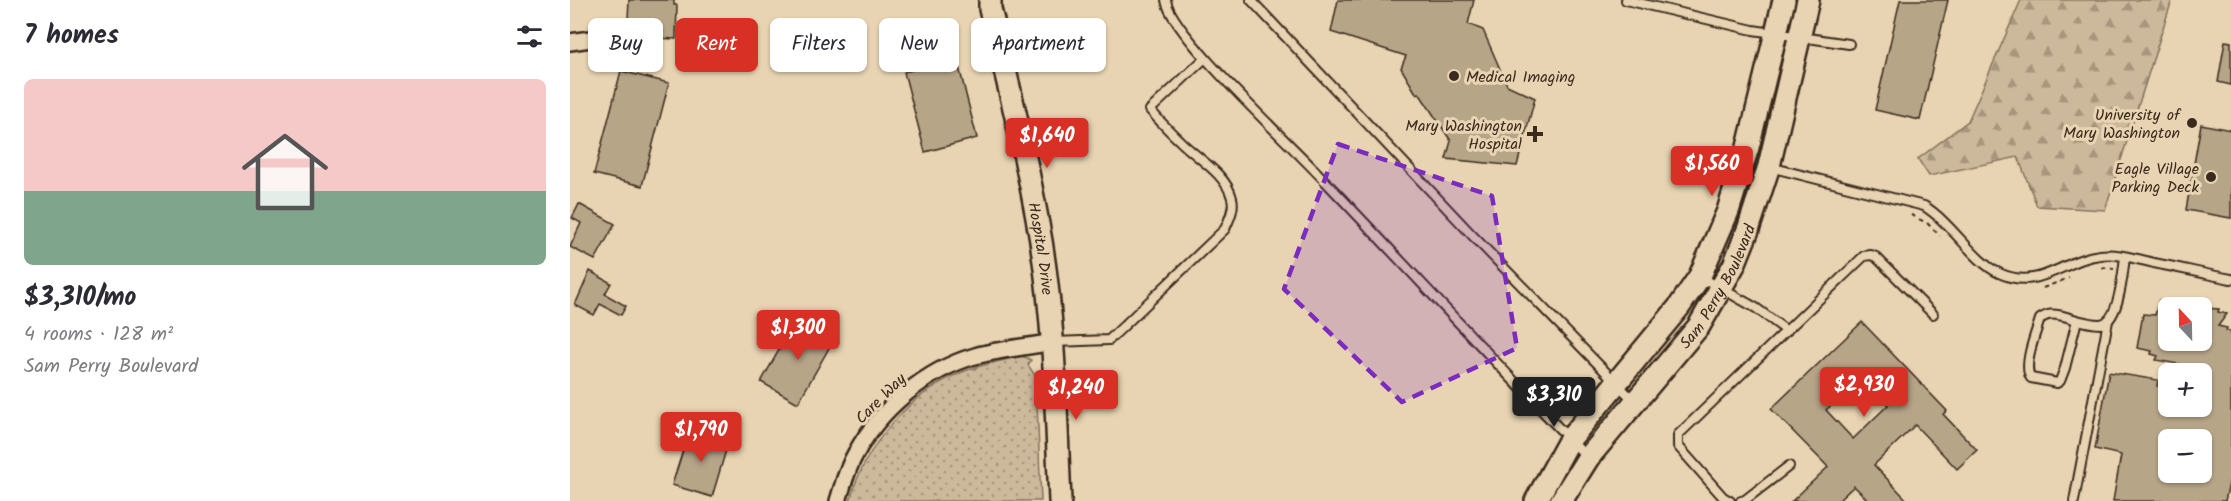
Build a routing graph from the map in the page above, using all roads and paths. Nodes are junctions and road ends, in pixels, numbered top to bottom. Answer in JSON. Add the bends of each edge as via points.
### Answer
{"nodes":[{"id":1,"x":990,"y":0,"type":"edge"},
{"id":2,"x":1166,"y":0,"type":"edge"},
{"id":3,"x":1251,"y":0,"type":"edge"},
{"id":4,"x":1626,"y":0,"type":"edge"},
{"id":5,"x":1784,"y":0,"type":"edge"},
{"id":6,"x":1808,"y":0,"type":"edge"},
{"id":7,"x":1776,"y":34,"type":"junction"},
{"id":8,"x":1798,"y":38,"type":"junction"},
{"id":9,"x":588,"y":39,"type":"edge"},
{"id":10,"x":570,"y":42,"type":"edge"},
{"id":11,"x":1849,"y":44,"type":"dead end"},
{"id":12,"x":1205,"y":58,"type":"junction"},
{"id":13,"x":1768,"y":166,"type":"junction"},
{"id":14,"x":2125,"y":257,"type":"junction"},
{"id":15,"x":1700,"y":276,"type":"junction"},
{"id":16,"x":2231,"y":279,"type":"edge"},
{"id":17,"x":1721,"y":287,"type":"junction"},
{"id":18,"x":1933,"y":314,"type":"dead end"},
{"id":19,"x":2077,"y":320,"type":"junction"},
{"id":20,"x":2108,"y":321,"type":"junction"},
{"id":21,"x":1787,"y":331,"type":"junction"},
{"id":22,"x":1053,"y":342,"type":"junction"},
{"id":23,"x":1617,"y":383,"type":"junction"},
{"id":24,"x":1636,"y":403,"type":"junction"},
{"id":25,"x":1569,"y":439,"type":"junction"},
{"id":26,"x":1588,"y":458,"type":"junction"},
{"id":27,"x":1789,"y":466,"type":"dead end"},
{"id":28,"x":838,"y":501,"type":"edge"},
{"id":29,"x":1060,"y":501,"type":"edge"},
{"id":30,"x":1536,"y":501,"type":"edge"},
{"id":31,"x":1561,"y":501,"type":"edge"},
{"id":32,"x":1730,"y":501,"type":"edge"},
{"id":33,"x":1741,"y":501,"type":"edge"},
{"id":34,"x":2073,"y":501,"type":"edge"}],
"edges":[{"from":1,"to":22,"type":"street","name":"Hospital Drive","via":[[1039,231]]},
{"from":2,"to":12,"type":"lane","via":[[1172,15]]},
{"from":3,"to":23,"type":"lane","via":[[1457,220]]},
{"from":4,"to":7,"type":"lane"},
{"from":5,"to":7,"type":"street","name":"Sam Perry Boulevard"},
{"from":6,"to":8,"type":"street","name":"Sam Perry Boulevard"},
{"from":7,"to":8,"type":"lane"},
{"from":7,"to":15,"type":"street","name":"Sam Perry Boulevard","via":[[1748,147],[1728,210]]},
{"from":8,"to":11,"type":"lane"},
{"from":8,"to":13,"type":"street","name":"Sam Perry Boulevard"},
{"from":9,"to":10,"type":"street"},
{"from":12,"to":22,"type":"lane","via":[[1150,110],[1227,187],[1232,208],[1225,229],[1109,340]]},
{"from":12,"to":25,"type":"lane"},
{"from":13,"to":14,"type":"lane","via":[[1924,206],[1985,263],[2016,278],[2046,276],[2084,258]]},
{"from":13,"to":17,"type":"street","name":"Sam Perry Boulevard","via":[[1748,230]]},
{"from":14,"to":16,"type":"lane"},
{"from":14,"to":20,"type":"lane","via":[[2119,295]]},
{"from":15,"to":17,"type":"lane"},
{"from":15,"to":23,"type":"street","name":"Sam Perry Boulevard"},
{"from":17,"to":21,"type":"lane"},
{"from":17,"to":24,"type":"street","name":"Sam Perry Boulevard","via":[[1699,326]]},
{"from":18,"to":21,"type":"lane","via":[[1871,255],[1864,256]]},
{"from":19,"to":19,"type":"lane","via":[[2052,314],[2040,319],[2027,366],[2031,378],[2060,381]]},
{"from":19,"to":20,"type":"lane","via":[[2100,324]]},
{"from":20,"to":34,"type":"lane"},
{"from":21,"to":32,"type":"lane","via":[[1678,435],[1678,446]]},
{"from":22,"to":28,"type":"street","name":"Care Way","via":[[976,356],[919,384],[880,419],[860,446]]},
{"from":22,"to":29,"type":"street","name":"Hospital Drive"},
{"from":23,"to":24,"type":"lane"},
{"from":23,"to":25,"type":"street","name":"Sam Perry Boulevard"},
{"from":24,"to":26,"type":"street","name":"Sam Perry Boulevard"},
{"from":25,"to":26,"type":"lane"},
{"from":25,"to":30,"type":"street","name":"Sam Perry Boulevard"},
{"from":26,"to":31,"type":"street","name":"Sam Perry Boulevard"},
{"from":27,"to":33,"type":"lane"}]}
